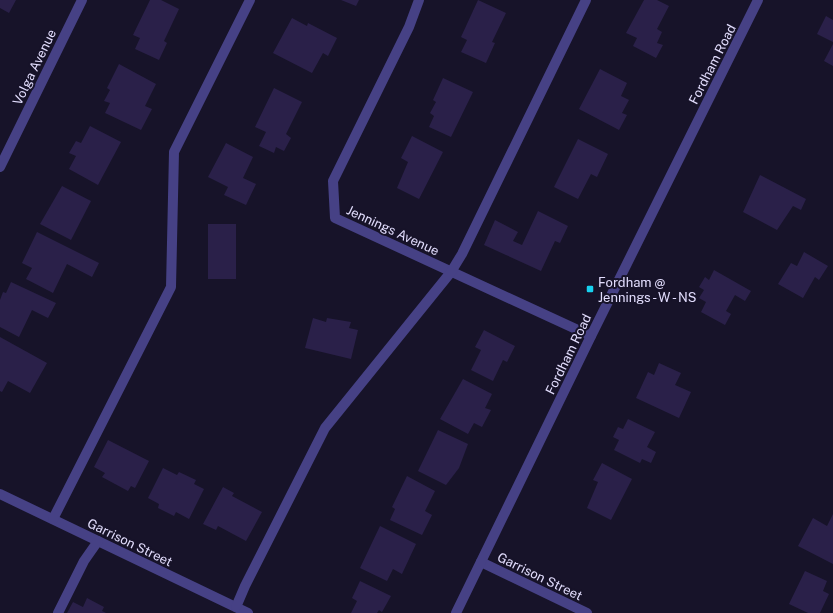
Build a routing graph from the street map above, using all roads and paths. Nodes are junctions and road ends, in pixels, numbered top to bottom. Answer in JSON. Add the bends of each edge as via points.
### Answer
{"nodes":[{"id":1,"x":82,"y":0,"type":"edge"},
{"id":2,"x":250,"y":0,"type":"edge"},
{"id":3,"x":420,"y":0,"type":"edge"},
{"id":4,"x":586,"y":0,"type":"edge"},
{"id":5,"x":758,"y":0,"type":"edge"},
{"id":6,"x":0,"y":167,"type":"edge"},
{"id":7,"x":451,"y":272,"type":"junction"},
{"id":8,"x":591,"y":336,"type":"junction"},
{"id":9,"x":0,"y":494,"type":"edge"},
{"id":10,"x":53,"y":519,"type":"junction"},
{"id":11,"x":98,"y":541,"type":"junction"},
{"id":12,"x":481,"y":562,"type":"junction"},
{"id":13,"x":236,"y":607,"type":"junction"},
{"id":14,"x":58,"y":613,"type":"edge"},
{"id":15,"x":248,"y":613,"type":"edge"},
{"id":16,"x":456,"y":613,"type":"edge"},
{"id":17,"x":587,"y":613,"type":"edge"}],
"edges":[{"from":1,"to":6,"type":"street","name":"Volga Avenue"},
{"from":2,"to":10,"type":"street","via":[[174,152],[171,287]]},
{"from":3,"to":7,"type":"street","name":"Jennings Avenue","via":[[333,182],[335,218]]},
{"from":4,"to":7,"type":"street"},
{"from":5,"to":8,"type":"street","name":"Fordham Road"},
{"from":7,"to":8,"type":"street","name":"Jennings Avenue"},
{"from":7,"to":13,"type":"street","via":[[325,428]]},
{"from":8,"to":12,"type":"street","name":"Fordham Road"},
{"from":9,"to":10,"type":"street","name":"Garrison Street"},
{"from":10,"to":11,"type":"street","name":"Garrison Street"},
{"from":11,"to":13,"type":"street","name":"Garrison Street"},
{"from":11,"to":14,"type":"street","via":[[84,561]]},
{"from":12,"to":16,"type":"street","name":"Fordham Road"},
{"from":12,"to":17,"type":"street","name":"Garrison Street"},
{"from":13,"to":15,"type":"street","name":"Garrison Street"}]}
